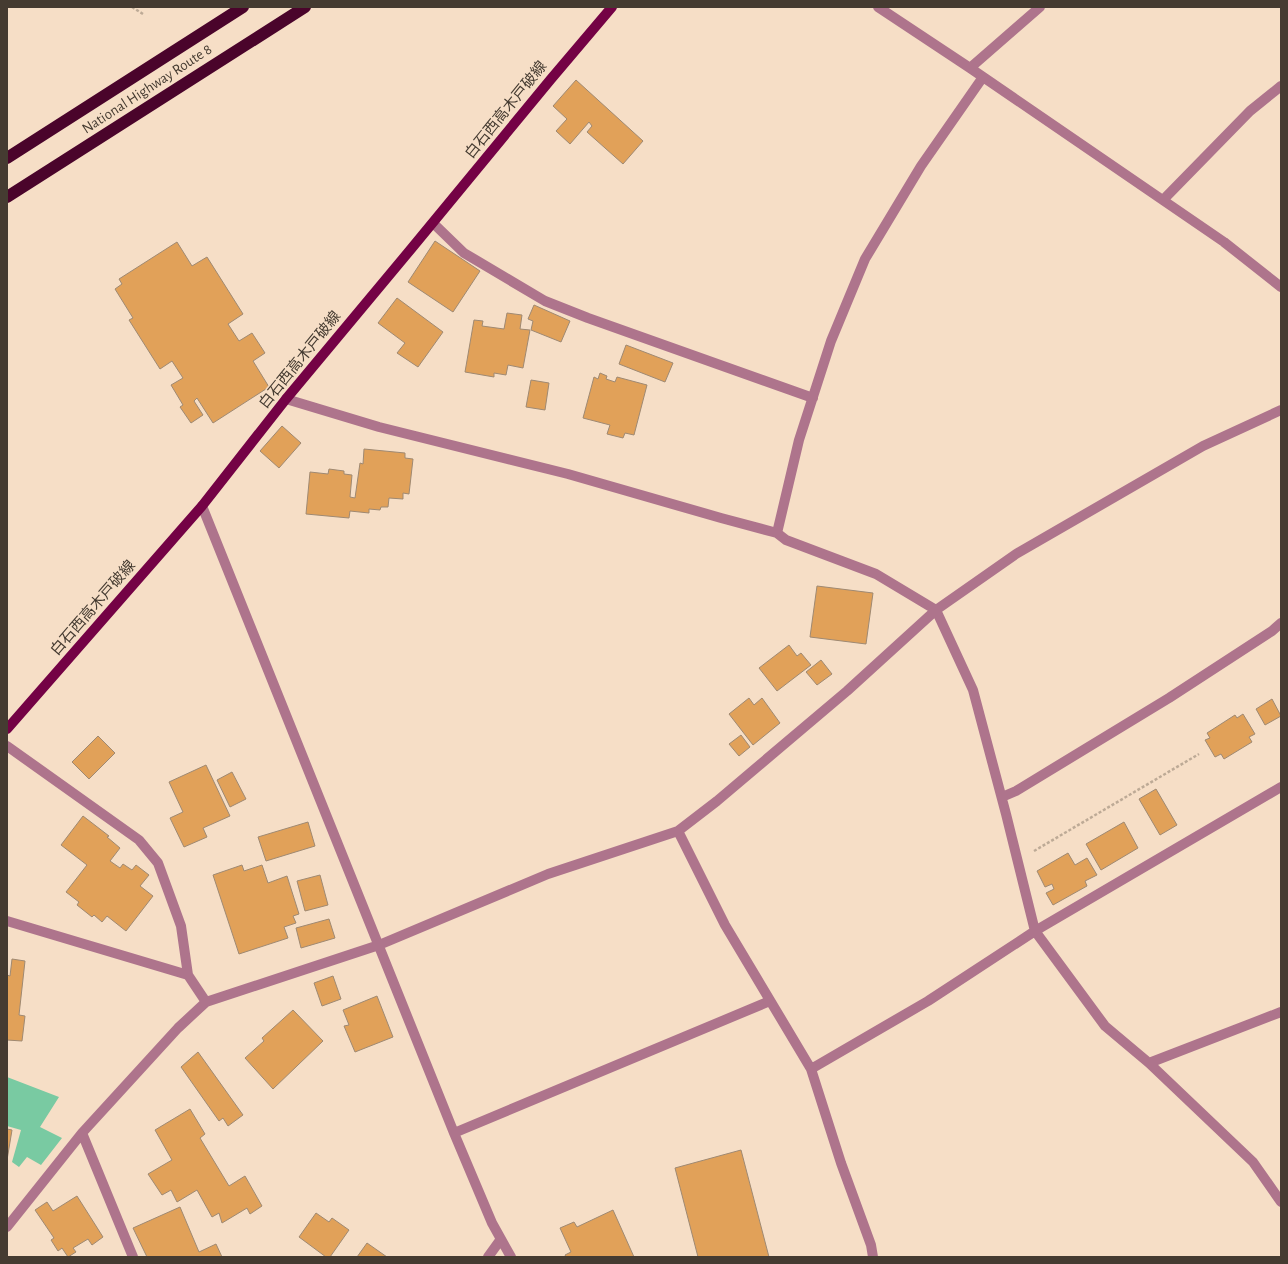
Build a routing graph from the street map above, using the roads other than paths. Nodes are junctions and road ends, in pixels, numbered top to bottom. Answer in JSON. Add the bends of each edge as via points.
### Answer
{"nodes":[{"id":1,"x":243,"y":7,"type":"edge"},
{"id":2,"x":305,"y":7,"type":"edge"},
{"id":3,"x":612,"y":7,"type":"edge"},
{"id":4,"x":878,"y":7,"type":"edge"},
{"id":5,"x":1040,"y":7,"type":"edge"},
{"id":6,"x":970,"y":68,"type":"junction"},
{"id":7,"x":983,"y":77,"type":"junction"},
{"id":8,"x":1281,"y":86,"type":"edge"},
{"id":9,"x":7,"y":158,"type":"edge"},
{"id":10,"x":7,"y":198,"type":"edge"},
{"id":11,"x":1162,"y":200,"type":"junction"},
{"id":12,"x":433,"y":223,"type":"junction"},
{"id":13,"x":1281,"y":287,"type":"edge"},
{"id":14,"x":813,"y":398,"type":"junction"},
{"id":15,"x":286,"y":399,"type":"junction"},
{"id":16,"x":1281,"y":410,"type":"edge"},
{"id":17,"x":202,"y":506,"type":"junction"},
{"id":18,"x":777,"y":533,"type":"junction"},
{"id":19,"x":936,"y":610,"type":"junction"},
{"id":20,"x":1281,"y":623,"type":"edge"},
{"id":21,"x":7,"y":729,"type":"edge"},
{"id":22,"x":7,"y":746,"type":"edge"},
{"id":23,"x":1281,"y":787,"type":"edge"},
{"id":24,"x":1002,"y":797,"type":"junction"},
{"id":25,"x":678,"y":831,"type":"junction"},
{"id":26,"x":7,"y":921,"type":"edge"},
{"id":27,"x":1035,"y":931,"type":"junction"},
{"id":28,"x":379,"y":945,"type":"junction"},
{"id":29,"x":188,"y":975,"type":"junction"},
{"id":30,"x":770,"y":1001,"type":"junction"},
{"id":31,"x":206,"y":1002,"type":"junction"},
{"id":32,"x":1281,"y":1012,"type":"edge"},
{"id":33,"x":1149,"y":1063,"type":"junction"},
{"id":34,"x":811,"y":1069,"type":"junction"},
{"id":35,"x":454,"y":1132,"type":"junction"},
{"id":36,"x":82,"y":1133,"type":"junction"},
{"id":37,"x":1281,"y":1202,"type":"edge"},
{"id":38,"x":7,"y":1227,"type":"edge"},
{"id":39,"x":501,"y":1239,"type":"junction"},
{"id":40,"x":133,"y":1257,"type":"edge"},
{"id":41,"x":488,"y":1257,"type":"edge"},
{"id":42,"x":511,"y":1257,"type":"edge"},
{"id":43,"x":873,"y":1257,"type":"edge"}],
"edges":[{"from":1,"to":9,"type":"highway","name":"National Highway Route 8"},
{"from":2,"to":10,"type":"highway","name":"National Highway Route 8"},
{"from":3,"to":12,"type":"main road","name":"白石西高木戸破線"},
{"from":4,"to":6,"type":"street"},
{"from":5,"to":6,"type":"street"},
{"from":6,"to":7,"type":"street"},
{"from":7,"to":11,"type":"street"},
{"from":7,"to":14,"type":"street","via":[[921,166],[865,259],[831,341]]},
{"from":8,"to":11,"type":"street","via":[[1250,111]]},
{"from":11,"to":13,"type":"street","via":[[1224,242]]},
{"from":12,"to":14,"type":"street","via":[[464,253],[545,300],[588,318]]},
{"from":12,"to":15,"type":"main road","name":"白石西高木戸破線"},
{"from":14,"to":18,"type":"street","via":[[799,440]]},
{"from":15,"to":17,"type":"main road","name":"白石西高木戸破線"},
{"from":15,"to":18,"type":"street","via":[[379,427],[568,474]]},
{"from":16,"to":19,"type":"street","via":[[1203,446],[1016,554]]},
{"from":17,"to":21,"type":"main road","name":"白石西高木戸破線"},
{"from":17,"to":28,"type":"street"},
{"from":18,"to":19,"type":"street","via":[[786,540],[876,574]]},
{"from":19,"to":24,"type":"street","via":[[972,690]]},
{"from":19,"to":25,"type":"street","via":[[847,691]]},
{"from":20,"to":24,"type":"street","via":[[1169,698]]},
{"from":22,"to":29,"type":"street","via":[[139,840],[158,863],[181,926]]},
{"from":23,"to":27,"type":"street"},
{"from":24,"to":27,"type":"street"},
{"from":25,"to":28,"type":"street","via":[[548,874]]},
{"from":25,"to":30,"type":"street","via":[[725,925]]},
{"from":26,"to":29,"type":"street"},
{"from":27,"to":33,"type":"street","via":[[1104,1026]]},
{"from":27,"to":34,"type":"street","via":[[928,1001]]},
{"from":28,"to":31,"type":"street"},
{"from":28,"to":35,"type":"street"},
{"from":29,"to":31,"type":"street"},
{"from":30,"to":34,"type":"street"},
{"from":30,"to":35,"type":"street"},
{"from":31,"to":36,"type":"street","via":[[178,1028]]},
{"from":32,"to":33,"type":"street"},
{"from":33,"to":37,"type":"street","via":[[1253,1162]]},
{"from":34,"to":43,"type":"street"},
{"from":35,"to":39,"type":"street","via":[[492,1224]]},
{"from":36,"to":38,"type":"street"},
{"from":36,"to":40,"type":"street"},
{"from":39,"to":41,"type":"street"},
{"from":39,"to":42,"type":"street"}]}
